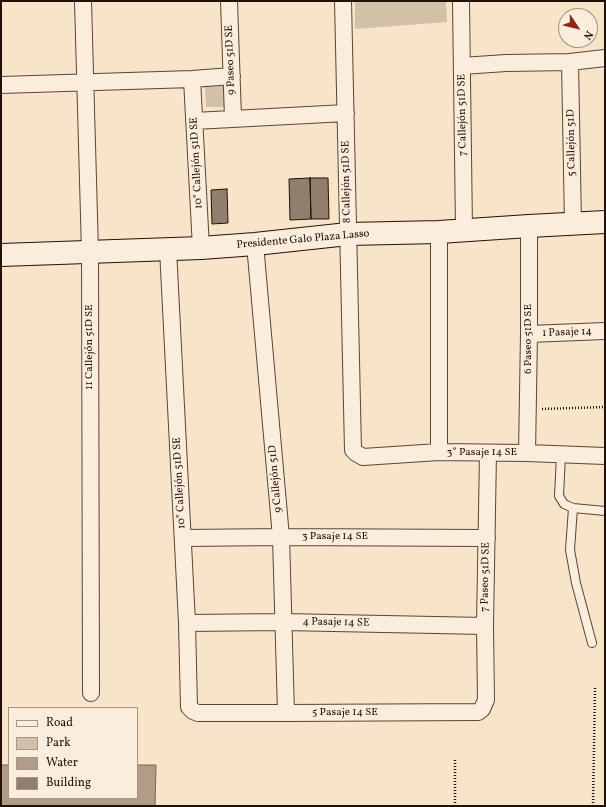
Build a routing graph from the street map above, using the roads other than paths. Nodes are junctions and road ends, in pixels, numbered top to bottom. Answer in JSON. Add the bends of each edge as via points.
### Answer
{"nodes":[{"id":1,"x":83,"y":1,"type":"edge"},
{"id":2,"x":228,"y":1,"type":"edge"},
{"id":3,"x":343,"y":1,"type":"edge"},
{"id":4,"x":461,"y":1,"type":"edge"},
{"id":5,"x":605,"y":58,"type":"edge"},
{"id":6,"x":570,"y":62,"type":"junction"},
{"id":7,"x":462,"y":66,"type":"junction"},
{"id":8,"x":232,"y":76,"type":"junction"},
{"id":9,"x":192,"y":79,"type":"junction"},
{"id":10,"x":85,"y":82,"type":"junction"},
{"id":11,"x":1,"y":85,"type":"edge"},
{"id":12,"x":346,"y":113,"type":"junction"},
{"id":13,"x":233,"y":118,"type":"junction"},
{"id":14,"x":194,"y":121,"type":"junction"},
{"id":15,"x":605,"y":222,"type":"edge"},
{"id":16,"x":573,"y":224,"type":"junction"},
{"id":17,"x":529,"y":226,"type":"junction"},
{"id":18,"x":464,"y":230,"type":"junction"},
{"id":19,"x":439,"y":232,"type":"junction"},
{"id":20,"x":348,"y":234,"type":"junction"},
{"id":21,"x":255,"y":244,"type":"junction"},
{"id":22,"x":201,"y":248,"type":"junction"},
{"id":23,"x":168,"y":249,"type":"junction"},
{"id":24,"x":90,"y":252,"type":"junction"},
{"id":25,"x":1,"y":255,"type":"edge"},
{"id":26,"x":605,"y":331,"type":"edge"},
{"id":27,"x":529,"y":334,"type":"junction"},
{"id":28,"x":439,"y":452,"type":"junction"},
{"id":29,"x":488,"y":453,"type":"junction"},
{"id":30,"x":527,"y":453,"type":"junction"},
{"id":31,"x":562,"y":455,"type":"junction"},
{"id":32,"x":359,"y":456,"type":"joint"},
{"id":33,"x":605,"y":456,"type":"edge"},
{"id":34,"x":573,"y":508,"type":"junction"},
{"id":35,"x":605,"y":510,"type":"edge"},
{"id":36,"x":281,"y":536,"type":"junction"},
{"id":37,"x":183,"y":538,"type":"junction"},
{"id":38,"x":487,"y":538,"type":"junction"},
{"id":39,"x":283,"y":622,"type":"junction"},
{"id":40,"x":187,"y":623,"type":"junction"},
{"id":41,"x":485,"y":626,"type":"junction"},
{"id":42,"x":592,"y":643,"type":"dead end"},
{"id":43,"x":91,"y":694,"type":"dead end"},
{"id":44,"x":486,"y":700,"type":"joint"},
{"id":45,"x":198,"y":713,"type":"joint"},
{"id":46,"x":286,"y":713,"type":"junction"}],
"edges":[{"from":1,"to":10,"type":"street","name":"11 Callejón 51D SE"},
{"from":2,"to":8,"type":"street","name":"9 Paseo 51D SE"},
{"from":3,"to":12,"type":"street","name":"8 Callejón 51D SE"},
{"from":4,"to":7,"type":"street","name":"7 Callejón 51D SE"},
{"from":5,"to":6,"type":"street"},
{"from":6,"to":7,"type":"street"},
{"from":6,"to":16,"type":"street","name":"5 Callejón 51D"},
{"from":7,"to":18,"type":"street","name":"7 Callejón 51D SE"},
{"from":8,"to":9,"type":"street"},
{"from":8,"to":13,"type":"street","name":"9 Paseo 51D SE"},
{"from":9,"to":10,"type":"street"},
{"from":9,"to":14,"type":"street","name":"10° Callejón 51D SE"},
{"from":10,"to":11,"type":"street"},
{"from":10,"to":24,"type":"street","name":"11 Callejón 51D SE"},
{"from":12,"to":13,"type":"street"},
{"from":12,"to":20,"type":"street","name":"8 Callejón 51D SE"},
{"from":13,"to":14,"type":"street"},
{"from":14,"to":22,"type":"street","name":"10° Callejón 51D SE"},
{"from":15,"to":16,"type":"street","name":"Presidente Galo Plaza Lasso"},
{"from":16,"to":17,"type":"street","name":"Presidente Galo Plaza Lasso"},
{"from":17,"to":18,"type":"street","name":"Presidente Galo Plaza Lasso"},
{"from":17,"to":27,"type":"street","name":"6 Paseo 51D SE"},
{"from":18,"to":19,"type":"street","name":"Presidente Galo Plaza Lasso"},
{"from":19,"to":20,"type":"street","name":"Presidente Galo Plaza Lasso"},
{"from":19,"to":28,"type":"street"},
{"from":20,"to":21,"type":"street","name":"Presidente Galo Plaza Lasso"},
{"from":20,"to":32,"type":"street","name":"8 Callejón 51D SE","via":[[353,450]]},
{"from":21,"to":22,"type":"street","name":"Presidente Galo Plaza Lasso"},
{"from":21,"to":36,"type":"street","name":"9 Callejón 51D"},
{"from":22,"to":23,"type":"street","name":"Presidente Galo Plaza Lasso"},
{"from":23,"to":24,"type":"street","name":"Presidente Galo Plaza Lasso"},
{"from":23,"to":37,"type":"street","name":"10° Callejón 51D SE"},
{"from":24,"to":25,"type":"street","name":"Presidente Galo Plaza Lasso"},
{"from":24,"to":43,"type":"street","name":"11 Callejón 51D SE"},
{"from":26,"to":27,"type":"street","name":"1 Pasaje 14"},
{"from":27,"to":30,"type":"street","name":"6 Paseo 51D SE"},
{"from":28,"to":29,"type":"street","name":"3° Pasaje 14 SE"},
{"from":28,"to":32,"type":"street","name":"3° Pasaje 14 SE"},
{"from":29,"to":30,"type":"street","name":"3° Pasaje 14 SE"},
{"from":29,"to":38,"type":"street","name":"7 Paseo 51D SE"},
{"from":30,"to":31,"type":"street","name":"3° Pasaje 14 SE"},
{"from":31,"to":33,"type":"street","name":"3° Pasaje 14 SE"},
{"from":31,"to":34,"type":"lane","via":[[559,496],[564,504]]},
{"from":34,"to":35,"type":"lane"},
{"from":34,"to":42,"type":"lane","via":[[570,550]]},
{"from":36,"to":37,"type":"street","name":"3 Pasaje 14 SE"},
{"from":36,"to":38,"type":"street","name":"3 Pasaje 14 SE"},
{"from":36,"to":39,"type":"street","name":"9 Callejón 51D"},
{"from":37,"to":40,"type":"street","name":"10° Callejón 51D SE"},
{"from":38,"to":41,"type":"street","name":"7 Paseo 51D SE"},
{"from":39,"to":40,"type":"street","name":"4 Pasaje 14 SE"},
{"from":39,"to":41,"type":"street","name":"4 Pasaje 14 SE"},
{"from":39,"to":46,"type":"street","name":"9 Callejón 51D"},
{"from":40,"to":45,"type":"street","name":"10° Callejón 51D SE","via":[[189,707]]},
{"from":41,"to":44,"type":"street","name":"7 Paseo 51D SE"},
{"from":44,"to":46,"type":"street","name":"5 Pasaje 14 SE","via":[[478,712]]},
{"from":45,"to":46,"type":"street","name":"5 Pasaje 14 SE"}]}
